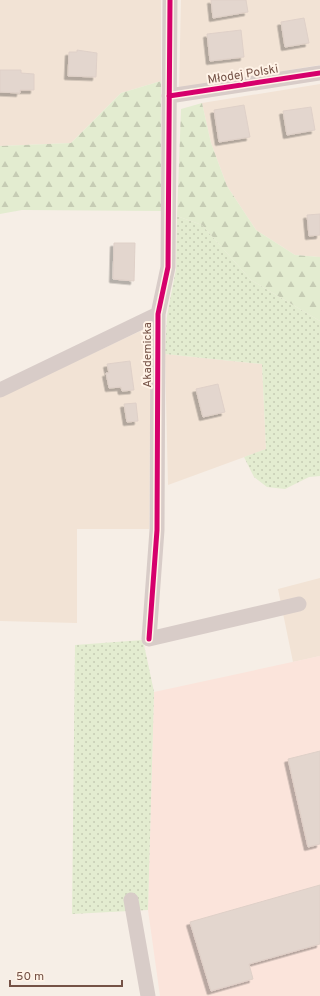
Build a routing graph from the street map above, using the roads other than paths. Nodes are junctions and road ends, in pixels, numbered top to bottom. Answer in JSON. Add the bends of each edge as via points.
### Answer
{"nodes":[{"id":1,"x":170,"y":0,"type":"edge"},
{"id":2,"x":320,"y":73,"type":"edge"},
{"id":3,"x":169,"y":96,"type":"junction"},
{"id":4,"x":158,"y":314,"type":"junction"},
{"id":5,"x":0,"y":390,"type":"edge"},
{"id":6,"x":298,"y":604,"type":"dead end"},
{"id":7,"x":131,"y":900,"type":"dead end"},
{"id":8,"x":148,"y":996,"type":"edge"}],
"edges":[{"from":1,"to":3,"type":"street","name":"Akademicka"},
{"from":2,"to":3,"type":"street","name":"Młodej Polski"},
{"from":3,"to":4,"type":"street","name":"Akademicka","via":[[168,267]]},
{"from":4,"to":5,"type":"street"},
{"from":4,"to":6,"type":"street","name":"Akademicka","via":[[157,530],[149,639]]},
{"from":7,"to":8,"type":"street"}]}
